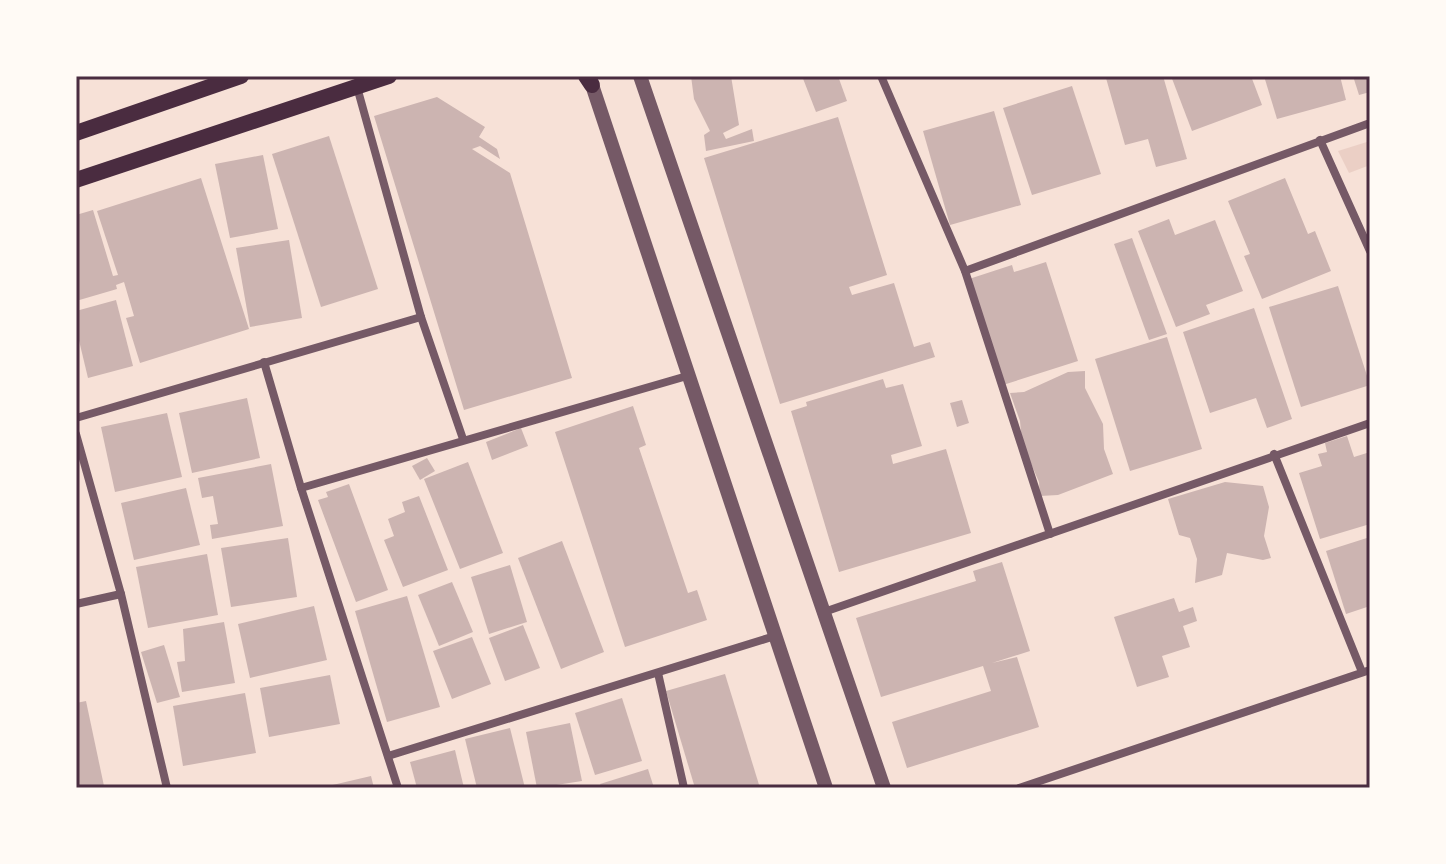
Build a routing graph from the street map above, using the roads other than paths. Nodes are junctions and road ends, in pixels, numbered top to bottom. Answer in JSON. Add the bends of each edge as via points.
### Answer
{"nodes":[{"id":1,"x":241,"y":76,"type":"edge"},
{"id":2,"x":389,"y":76,"type":"edge"},
{"id":3,"x":640,"y":76,"type":"edge"},
{"id":4,"x":881,"y":76,"type":"edge"},
{"id":5,"x":589,"y":79,"type":"edge"},
{"id":6,"x":357,"y":87,"type":"junction"},
{"id":7,"x":1370,"y":123,"type":"edge"},
{"id":8,"x":76,"y":133,"type":"edge"},
{"id":9,"x":1320,"y":140,"type":"junction"},
{"id":10,"x":76,"y":180,"type":"edge"},
{"id":11,"x":1370,"y":251,"type":"edge"},
{"id":12,"x":965,"y":271,"type":"junction"},
{"id":13,"x":421,"y":317,"type":"junction"},
{"id":14,"x":264,"y":362,"type":"junction"},
{"id":15,"x":687,"y":376,"type":"junction"},
{"id":16,"x":76,"y":418,"type":"edge"},
{"id":17,"x":1370,"y":423,"type":"edge"},
{"id":18,"x":76,"y":434,"type":"edge"},
{"id":19,"x":463,"y":439,"type":"junction"},
{"id":20,"x":1274,"y":454,"type":"junction"},
{"id":21,"x":301,"y":488,"type":"junction"},
{"id":22,"x":1050,"y":534,"type":"junction"},
{"id":23,"x":121,"y":594,"type":"junction"},
{"id":24,"x":76,"y":604,"type":"edge"},
{"id":25,"x":824,"y":612,"type":"junction"},
{"id":26,"x":775,"y":636,"type":"junction"},
{"id":27,"x":1366,"y":671,"type":"edge"},
{"id":28,"x":658,"y":673,"type":"junction"},
{"id":29,"x":388,"y":756,"type":"junction"},
{"id":30,"x":167,"y":788,"type":"edge"},
{"id":31,"x":398,"y":788,"type":"edge"},
{"id":32,"x":684,"y":788,"type":"edge"},
{"id":33,"x":826,"y":788,"type":"edge"},
{"id":34,"x":884,"y":788,"type":"edge"},
{"id":35,"x":1019,"y":788,"type":"edge"}],
"edges":[{"from":1,"to":8,"type":"main road"},
{"from":2,"to":6,"type":"main road"},
{"from":3,"to":25,"type":"street"},
{"from":4,"to":12,"type":"street"},
{"from":5,"to":15,"type":"street"},
{"from":6,"to":10,"type":"main road"},
{"from":6,"to":13,"type":"street"},
{"from":7,"to":9,"type":"street"},
{"from":9,"to":11,"type":"street"},
{"from":9,"to":12,"type":"street"},
{"from":12,"to":22,"type":"street"},
{"from":13,"to":14,"type":"street"},
{"from":13,"to":19,"type":"street"},
{"from":14,"to":16,"type":"street"},
{"from":14,"to":21,"type":"street"},
{"from":15,"to":19,"type":"street"},
{"from":15,"to":26,"type":"street"},
{"from":17,"to":20,"type":"street"},
{"from":18,"to":23,"type":"street"},
{"from":19,"to":21,"type":"street"},
{"from":20,"to":22,"type":"street"},
{"from":20,"to":27,"type":"street"},
{"from":21,"to":29,"type":"street"},
{"from":22,"to":25,"type":"street"},
{"from":23,"to":24,"type":"street"},
{"from":23,"to":30,"type":"street"},
{"from":25,"to":34,"type":"street"},
{"from":26,"to":28,"type":"street"},
{"from":26,"to":33,"type":"street"},
{"from":27,"to":35,"type":"street"},
{"from":28,"to":29,"type":"street"},
{"from":28,"to":32,"type":"street"},
{"from":29,"to":31,"type":"street"}]}
